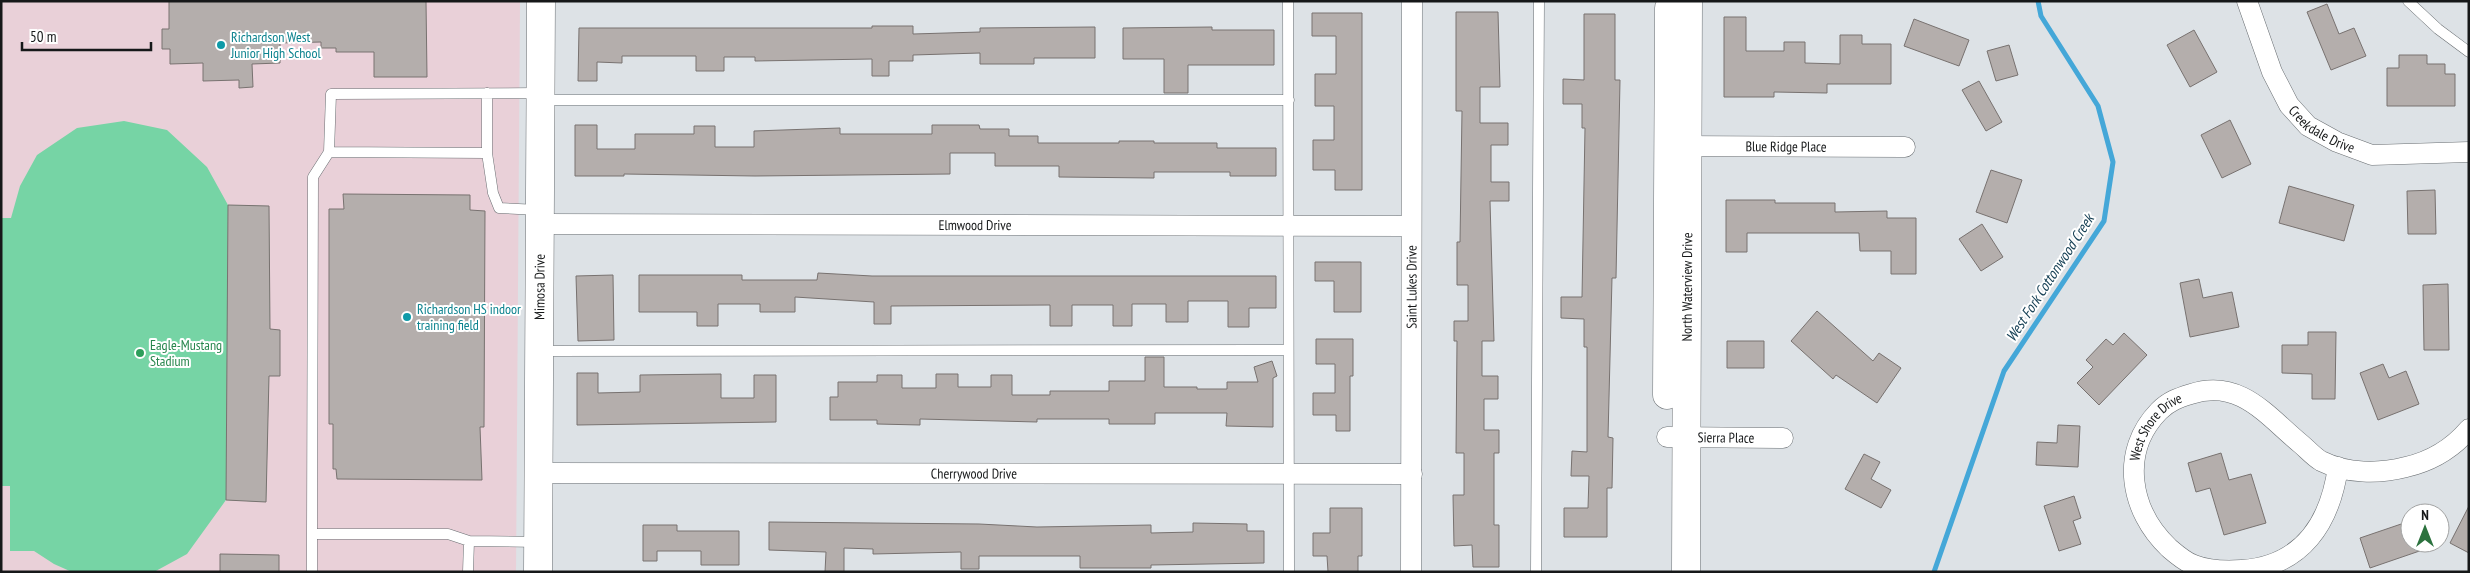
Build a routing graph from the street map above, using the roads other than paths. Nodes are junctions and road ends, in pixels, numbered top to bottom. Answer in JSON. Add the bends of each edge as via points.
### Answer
{"nodes":[{"id":1,"x":541,"y":1,"type":"edge"},
{"id":2,"x":1288,"y":1,"type":"edge"},
{"id":3,"x":1412,"y":1,"type":"edge"},
{"id":4,"x":1539,"y":1,"type":"edge"},
{"id":5,"x":1669,"y":1,"type":"edge"},
{"id":6,"x":1688,"y":1,"type":"edge"},
{"id":7,"x":2247,"y":1,"type":"edge"},
{"id":8,"x":2408,"y":1,"type":"edge"},
{"id":9,"x":2469,"y":52,"type":"edge"},
{"id":10,"x":487,"y":93,"type":"junction"},
{"id":11,"x":540,"y":97,"type":"junction"},
{"id":12,"x":1289,"y":100,"type":"junction"},
{"id":13,"x":1678,"y":146,"type":"junction"},
{"id":14,"x":1905,"y":147,"type":"dead end"},
{"id":15,"x":329,"y":152,"type":"junction"},
{"id":16,"x":2469,"y":152,"type":"edge"},
{"id":17,"x":487,"y":153,"type":"junction"},
{"id":18,"x":540,"y":217,"type":"junction"},
{"id":19,"x":1288,"y":226,"type":"junction"},
{"id":20,"x":1411,"y":226,"type":"junction"},
{"id":21,"x":1288,"y":350,"type":"junction"},
{"id":22,"x":539,"y":351,"type":"junction"},
{"id":23,"x":2469,"y":429,"type":"edge"},
{"id":24,"x":1677,"y":437,"type":"junction"},
{"id":25,"x":1783,"y":438,"type":"dead end"},
{"id":26,"x":2338,"y":467,"type":"junction"},
{"id":27,"x":538,"y":473,"type":"junction"},
{"id":28,"x":1289,"y":474,"type":"junction"},
{"id":29,"x":1412,"y":474,"type":"junction"},
{"id":30,"x":312,"y":534,"type":"junction"},
{"id":31,"x":469,"y":541,"type":"junction"},
{"id":32,"x":538,"y":542,"type":"junction"},
{"id":33,"x":2192,"y":568,"type":"edge"},
{"id":34,"x":312,"y":572,"type":"edge"},
{"id":35,"x":468,"y":572,"type":"edge"},
{"id":36,"x":538,"y":572,"type":"edge"},
{"id":37,"x":1288,"y":572,"type":"edge"},
{"id":38,"x":1412,"y":572,"type":"edge"},
{"id":39,"x":1536,"y":572,"type":"edge"},
{"id":40,"x":1667,"y":572,"type":"edge"},
{"id":41,"x":1686,"y":572,"type":"edge"}],
"edges":[{"from":1,"to":11,"type":"street","name":"Mimosa Drive"},
{"from":2,"to":12,"type":"lane"},
{"from":3,"to":20,"type":"street","name":"Saint Lukes Drive"},
{"from":4,"to":39,"type":"lane"},
{"from":5,"to":13,"type":"street","name":"North Waterview Drive"},
{"from":6,"to":13,"type":"street","name":"North Waterview Drive"},
{"from":7,"to":16,"type":"street","name":"Creekdale Drive","via":[[2272,72],[2289,105],[2308,126],[2337,142],[2372,155]]},
{"from":8,"to":9,"type":"lane"},
{"from":10,"to":11,"type":"lane"},
{"from":10,"to":15,"type":"lane","via":[[331,94]]},
{"from":10,"to":17,"type":"lane"},
{"from":11,"to":12,"type":"lane"},
{"from":11,"to":18,"type":"street","name":"Mimosa Drive"},
{"from":12,"to":19,"type":"lane"},
{"from":13,"to":14,"type":"street","name":"Blue Ridge Place"},
{"from":13,"to":24,"type":"street","name":"North Waterview Drive"},
{"from":15,"to":17,"type":"lane"},
{"from":15,"to":30,"type":"lane","via":[[313,177]]},
{"from":17,"to":18,"type":"lane","via":[[493,192],[500,208]]},
{"from":18,"to":19,"type":"street","name":"Elmwood Drive"},
{"from":18,"to":22,"type":"street","name":"Mimosa Drive"},
{"from":19,"to":20,"type":"street","name":"Elmwood Drive"},
{"from":19,"to":21,"type":"lane"},
{"from":20,"to":29,"type":"street","name":"Saint Lukes Drive"},
{"from":21,"to":22,"type":"lane"},
{"from":21,"to":28,"type":"lane"},
{"from":22,"to":27,"type":"street","name":"Mimosa Drive"},
{"from":23,"to":26,"type":"street","name":"West Shore Drive","via":[[2458,442],[2429,461],[2389,471]]},
{"from":24,"to":25,"type":"street","name":"Sierra Place"},
{"from":24,"to":40,"type":"street","name":"North Waterview Drive"},
{"from":24,"to":41,"type":"street","name":"North Waterview Drive"},
{"from":26,"to":33,"type":"street","name":"West Shore Drive","via":[[2329,506],[2311,539],[2288,558],[2256,569],[2222,571]]},
{"from":26,"to":33,"type":"street","name":"West Shore Drive","via":[[2320,460],[2249,400],[2234,392],[2199,392],[2168,402],[2140,433],[2133,459],[2133,476],[2140,507],[2154,534]]},
{"from":27,"to":28,"type":"street","name":"Cherrywood Drive"},
{"from":27,"to":32,"type":"street","name":"Mimosa Drive"},
{"from":28,"to":29,"type":"street","name":"Cherrywood Drive"},
{"from":28,"to":37,"type":"lane"},
{"from":29,"to":38,"type":"street","name":"Saint Lukes Drive"},
{"from":30,"to":31,"type":"lane","via":[[448,534]]},
{"from":30,"to":34,"type":"lane"},
{"from":31,"to":32,"type":"lane"},
{"from":31,"to":35,"type":"lane"},
{"from":32,"to":36,"type":"street","name":"Mimosa Drive"}]}
